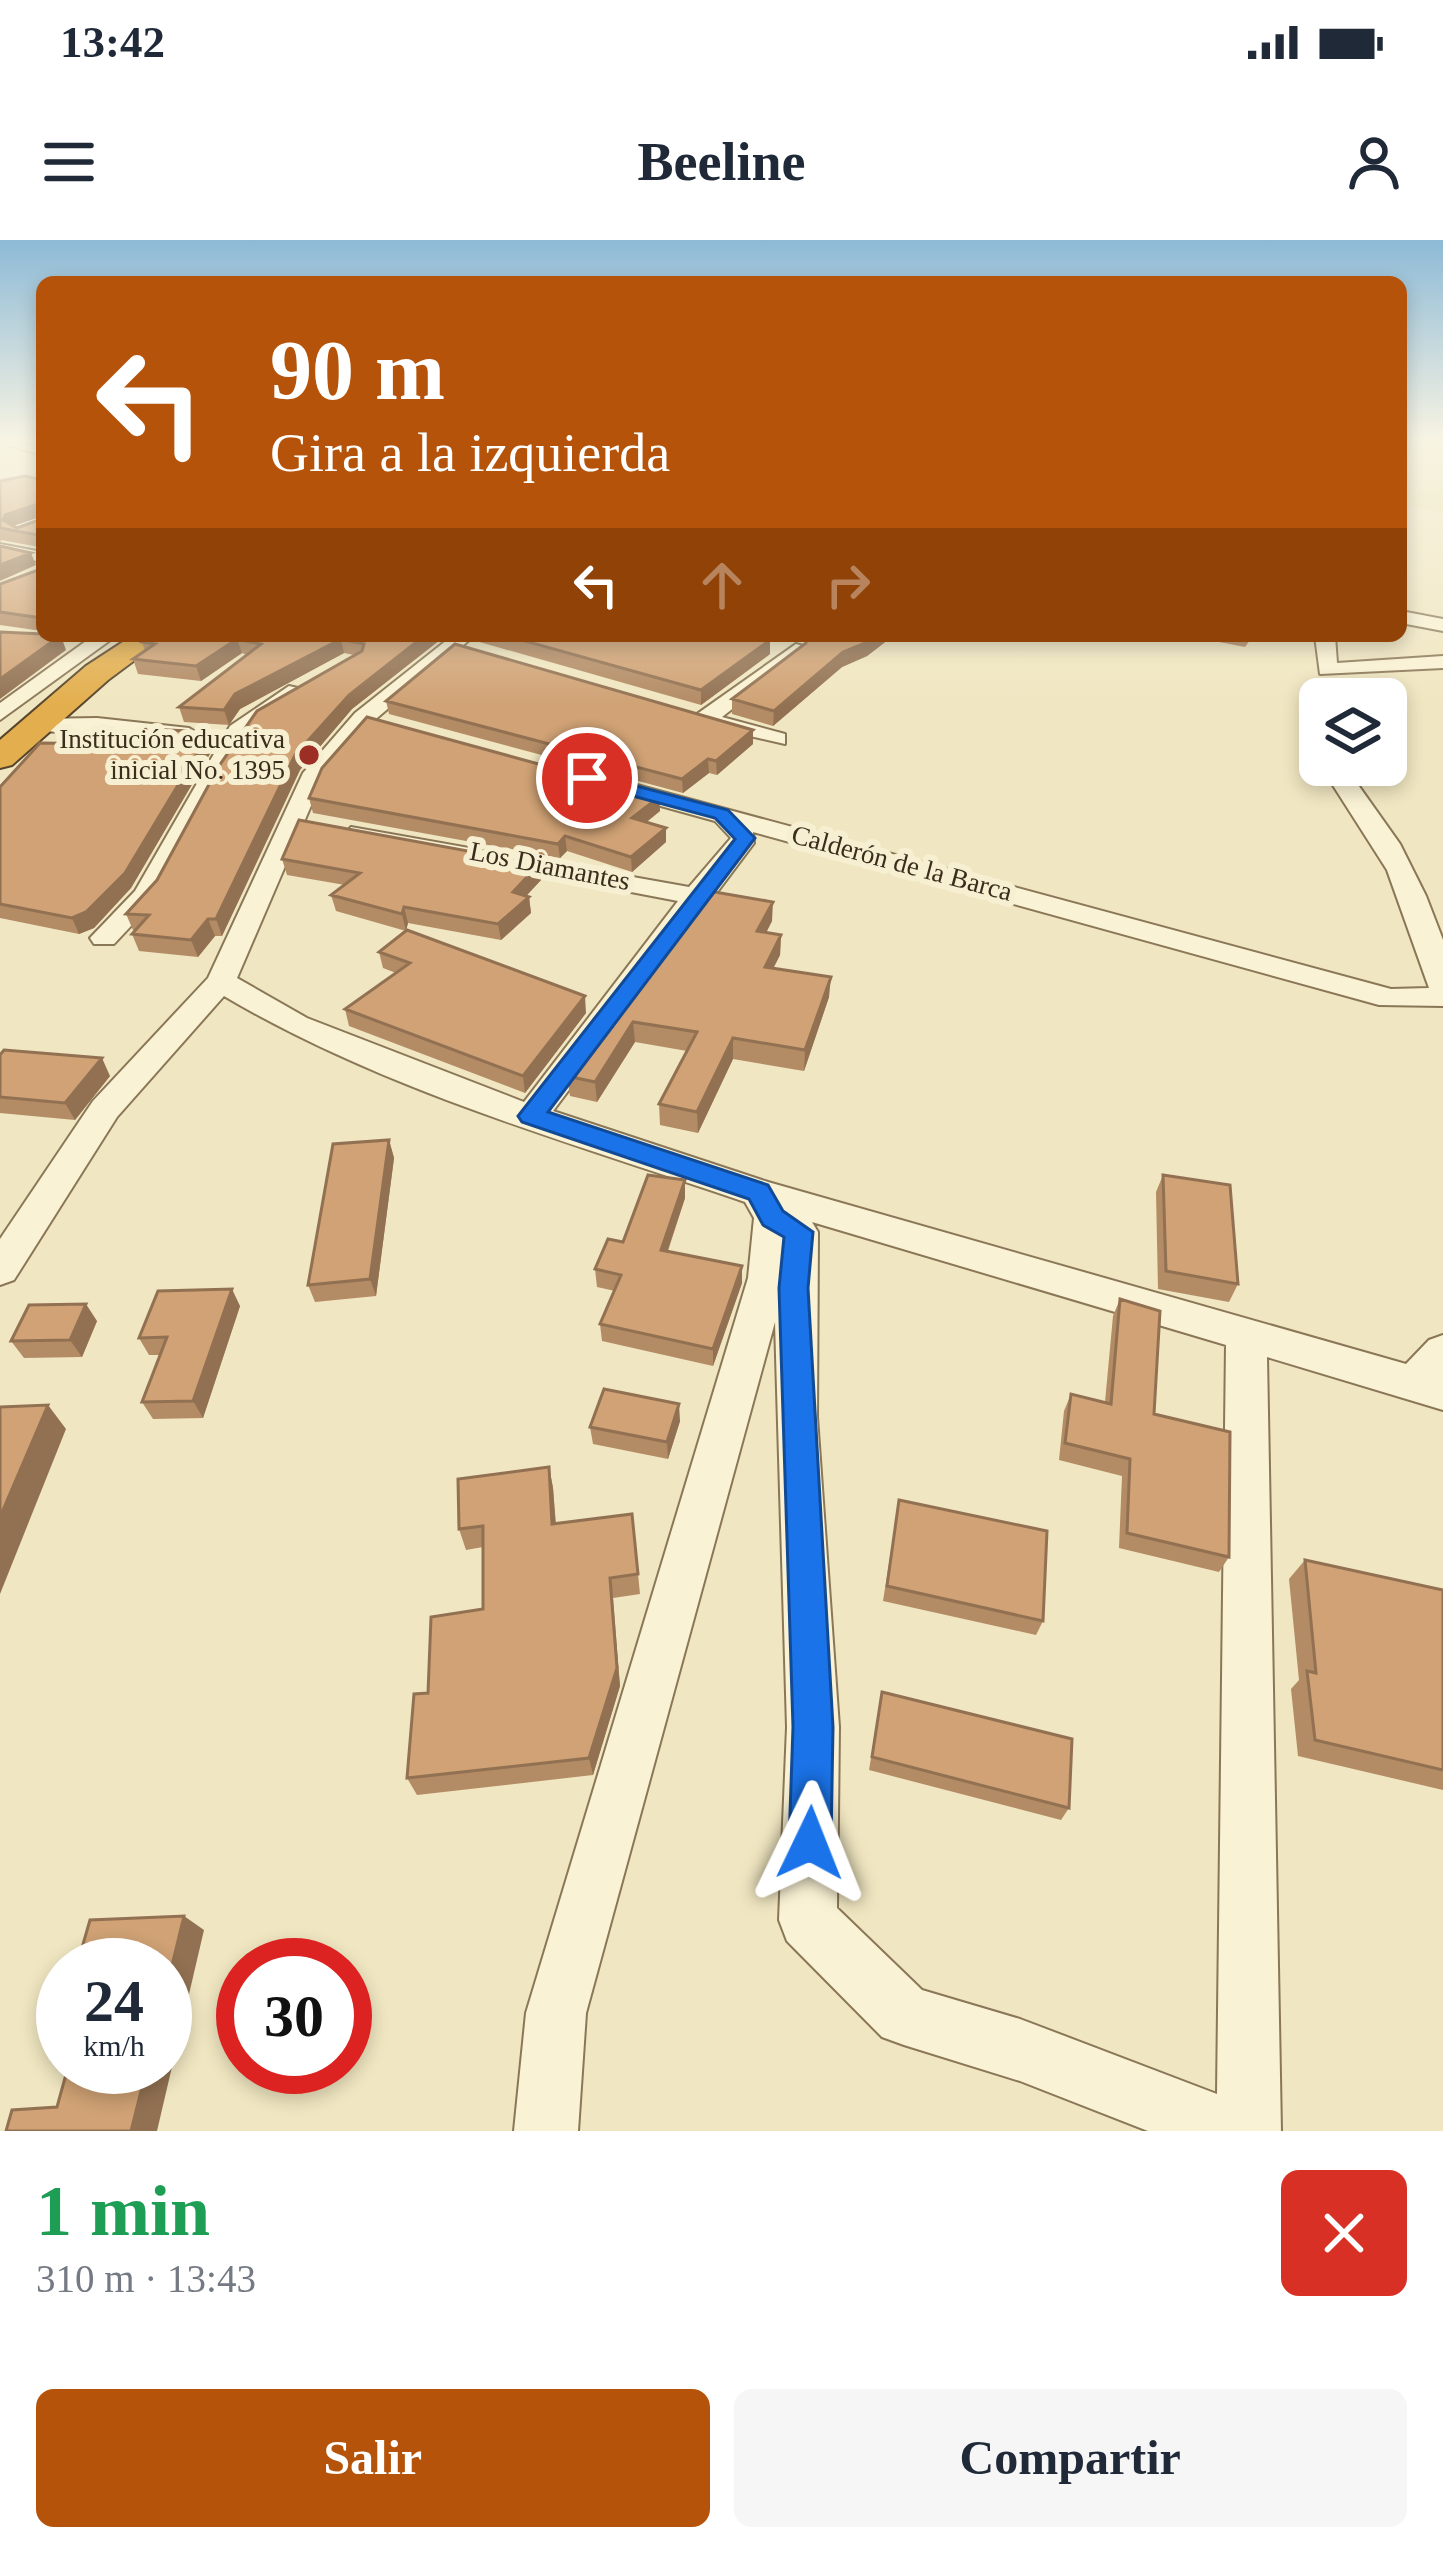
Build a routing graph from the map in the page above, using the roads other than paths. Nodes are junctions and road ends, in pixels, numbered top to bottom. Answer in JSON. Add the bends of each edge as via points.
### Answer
{"nodes":[{"id":1,"x":0,"y":549,"type":"edge"},
{"id":2,"x":36,"y":556,"type":"edge"},
{"id":3,"x":1407,"y":618,"type":"edge"},
{"id":4,"x":1443,"y":625,"type":"edge"},
{"id":5,"x":97,"y":642,"type":"edge"},
{"id":6,"x":143,"y":642,"type":"edge"},
{"id":7,"x":1325,"y":642,"type":"edge"},
{"id":8,"x":469,"y":646,"type":"edge"},
{"id":9,"x":785,"y":648,"type":"dead end"},
{"id":10,"x":1443,"y":662,"type":"edge"},
{"id":11,"x":1327,"y":670,"type":"junction"},
{"id":12,"x":1326,"y":678,"type":"edge"},
{"id":13,"x":312,"y":682,"type":"edge"},
{"id":14,"x":180,"y":709,"type":"edge"},
{"id":15,"x":0,"y":712,"type":"edge"},
{"id":16,"x":148,"y":731,"type":"junction"},
{"id":17,"x":235,"y":737,"type":"junction"},
{"id":18,"x":777,"y":739,"type":"dead end"},
{"id":19,"x":12,"y":744,"type":"edge"},
{"id":20,"x":587,"y":778,"type":"edge"},
{"id":21,"x":1349,"y":786,"type":"edge"},
{"id":22,"x":722,"y":814,"type":"junction"},
{"id":23,"x":316,"y":824,"type":"junction"},
{"id":24,"x":1405,"y":878,"type":"junction"},
{"id":25,"x":1443,"y":888,"type":"edge"},
{"id":26,"x":696,"y":896,"type":"junction"},
{"id":27,"x":104,"y":938,"type":"dead end"},
{"id":28,"x":221,"y":981,"type":"junction"},
{"id":29,"x":1443,"y":987,"type":"edge"},
{"id":30,"x":1443,"y":998,"type":"edge"},
{"id":31,"x":531,"y":1116,"type":"junction"},
{"id":32,"x":766,"y":1205,"type":"junction"},
{"id":33,"x":0,"y":1270,"type":"edge"},
{"id":34,"x":1246,"y":1331,"type":"junction"},
{"id":35,"x":1443,"y":1352,"type":"edge"},
{"id":36,"x":1427,"y":1389,"type":"edge"},
{"id":37,"x":546,"y":2131,"type":"edge"},
{"id":38,"x":1230,"y":2131,"type":"edge"},
{"id":39,"x":1250,"y":2131,"type":"edge"}],
"edges":[{"from":1,"to":2,"type":"street"},
{"from":3,"to":4,"type":"street"},
{"from":5,"to":15,"type":"street"},
{"from":6,"to":19,"type":"highway"},
{"from":7,"to":11,"type":"street"},
{"from":8,"to":23,"type":"street","via":[[310,778]]},
{"from":9,"to":18,"type":"street","via":[[695,716]]},
{"from":10,"to":11,"type":"street"},
{"from":11,"to":12,"type":"street"},
{"from":13,"to":17,"type":"street","via":[[250,718]]},
{"from":14,"to":16,"type":"street"},
{"from":16,"to":17,"type":"street"},
{"from":16,"to":19,"type":"street"},
{"from":17,"to":27,"type":"street","via":[[146,895]]},
{"from":20,"to":22,"type":"street","name":"Calderón de la Barca"},
{"from":21,"to":24,"type":"street"},
{"from":22,"to":26,"type":"street","via":[[745,838]]},
{"from":22,"to":30,"type":"street","name":"Calderón de la Barca","via":[[1390,998]]},
{"from":23,"to":26,"type":"street","name":"Los Diamantes"},
{"from":23,"to":28,"type":"street"},
{"from":24,"to":25,"type":"street"},
{"from":24,"to":29,"type":"street"},
{"from":26,"to":31,"type":"street"},
{"from":28,"to":31,"type":"street","via":[[296,1024]]},
{"from":28,"to":33,"type":"street","via":[[105,1109]]},
{"from":31,"to":32,"type":"street"},
{"from":32,"to":34,"type":"street"},
{"from":32,"to":37,"type":"street","via":[[766,1278],[556,2013]]},
{"from":32,"to":38,"type":"street","via":[[799,1232],[798,1467],[813,1727],[808,1920],[904,2015]]},
{"from":34,"to":36,"type":"street"},
{"from":34,"to":39,"type":"street"},
{"from":35,"to":36,"type":"street"}]}
